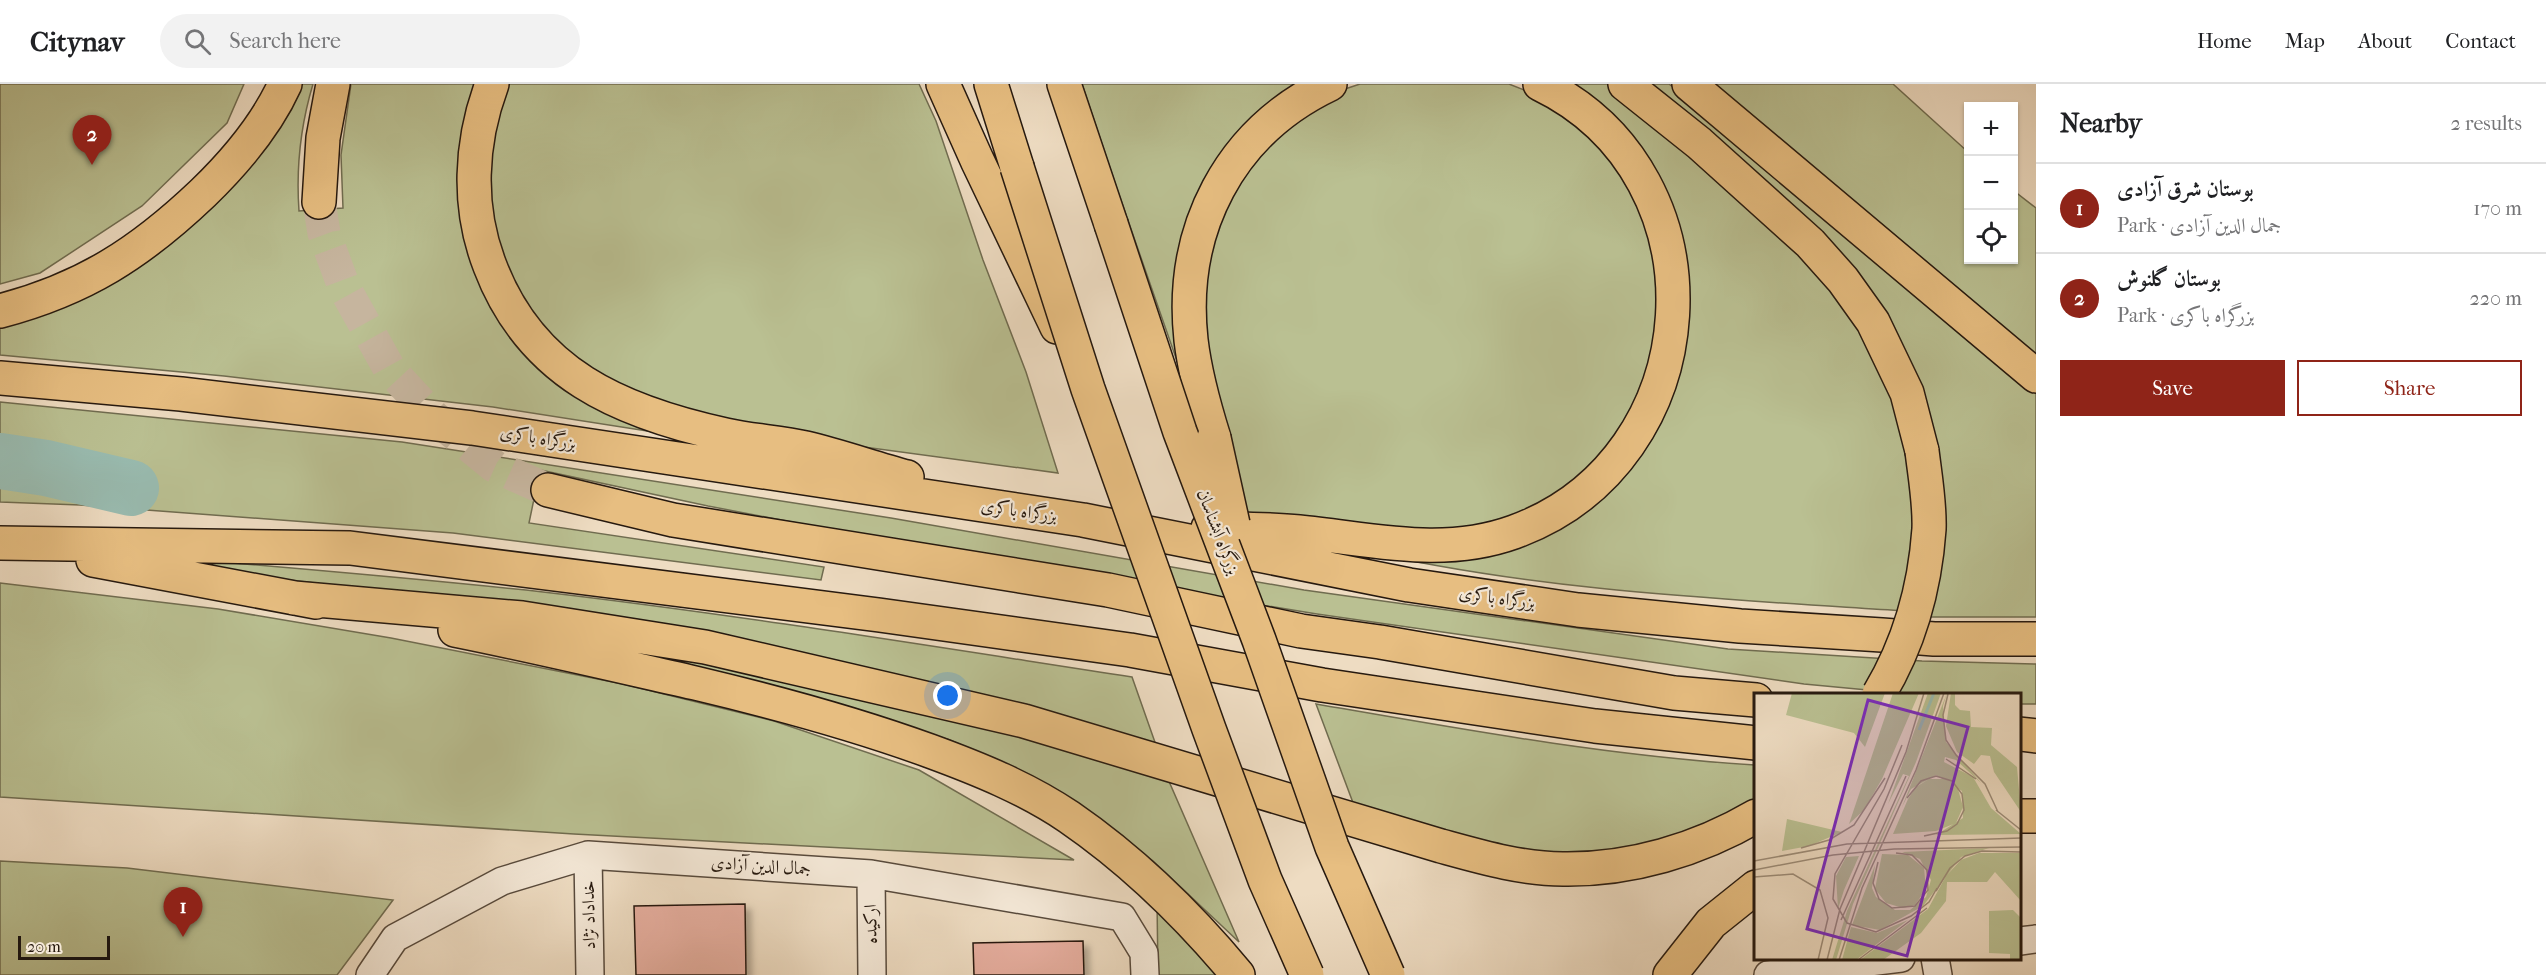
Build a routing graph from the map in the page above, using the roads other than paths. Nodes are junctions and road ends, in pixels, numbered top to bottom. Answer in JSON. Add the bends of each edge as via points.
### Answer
{"nodes":[{"id":1,"x":285,"y":84,"type":"edge"},
{"id":2,"x":333,"y":84,"type":"edge"},
{"id":3,"x":492,"y":84,"type":"edge"},
{"id":4,"x":943,"y":84,"type":"edge"},
{"id":5,"x":991,"y":84,"type":"edge"},
{"id":6,"x":1064,"y":84,"type":"edge"},
{"id":7,"x":1330,"y":84,"type":"edge"},
{"id":8,"x":1540,"y":84,"type":"edge"},
{"id":9,"x":1625,"y":84,"type":"edge"},
{"id":10,"x":1689,"y":84,"type":"edge"},
{"id":11,"x":319,"y":202,"type":"tunnel mouth"},
{"id":12,"x":0,"y":311,"type":"edge"},
{"id":13,"x":2036,"y":376,"type":"edge"},
{"id":14,"x":0,"y":378,"type":"edge"},
{"id":15,"x":1088,"y":389,"type":"junction"},
{"id":16,"x":548,"y":490,"type":"tunnel mouth"},
{"id":17,"x":1033,"y":513,"type":"junction"},
{"id":18,"x":1096,"y":523,"type":"junction"},
{"id":19,"x":2,"y":543,"type":"edge"},
{"id":20,"x":294,"y":598,"type":"junction"},
{"id":21,"x":2036,"y":639,"type":"edge"},
{"id":22,"x":1259,"y":640,"type":"junction"},
{"id":23,"x":1880,"y":693,"type":"edge"},
{"id":24,"x":1754,"y":700,"type":"edge"},
{"id":25,"x":2021,"y":734,"type":"edge"},
{"id":26,"x":2036,"y":736,"type":"edge"},
{"id":27,"x":1754,"y":743,"type":"edge"},
{"id":28,"x":1754,"y":817,"type":"edge"},
{"id":29,"x":588,"y":855,"type":"junction"},
{"id":30,"x":871,"y":874,"type":"junction"},
{"id":31,"x":1754,"y":888,"type":"edge"},
{"id":32,"x":2036,"y":939,"type":"edge"},
{"id":33,"x":2021,"y":941,"type":"edge"},
{"id":34,"x":1885,"y":960,"type":"edge"},
{"id":35,"x":1935,"y":960,"type":"edge"},
{"id":36,"x":370,"y":975,"type":"edge"},
{"id":37,"x":590,"y":975,"type":"edge"},
{"id":38,"x":872,"y":975,"type":"edge"},
{"id":39,"x":1144,"y":975,"type":"edge"},
{"id":40,"x":1238,"y":975,"type":"edge"},
{"id":41,"x":1307,"y":975,"type":"edge"},
{"id":42,"x":1388,"y":975,"type":"edge"},
{"id":43,"x":1670,"y":975,"type":"edge"},
{"id":44,"x":1768,"y":975,"type":"edge"},
{"id":45,"x":1938,"y":975,"type":"edge"}],
"edges":[{"from":1,"to":12,"type":"highway","via":[[260,128],[226,171],[152,239],[81,283],[36,302]]},
{"from":2,"to":11,"type":"highway","via":[[323,138]]},
{"from":3,"to":17,"type":"highway","via":[[478,129],[474,159],[474,190],[483,248],[510,308],[531,339],[553,361],[588,387],[645,414],[726,435],[805,448]]},
{"from":4,"to":15,"type":"highway"},
{"from":5,"to":15,"type":"highway","bridge":true},
{"from":6,"to":22,"type":"highway","name":"بزرگراه آبشناسان","bridge":true,"via":[[1180,432]]},
{"from":7,"to":22,"type":"highway","bridge":true,"via":[[1278,115],[1237,156],[1216,191],[1191,266],[1191,339],[1197,381],[1214,438]]},
{"from":8,"to":18,"type":"highway","via":[[1606,130],[1637,168],[1653,201],[1671,273],[1674,316],[1660,382],[1629,444],[1588,490],[1514,532],[1434,547],[1298,532]]},
{"from":9,"to":23,"type":"highway","bridge":true,"via":[[1699,143],[1793,228],[1843,280],[1873,322],[1907,393],[1923,451],[1929,528],[1918,604],[1899,657]]},
{"from":10,"to":13,"type":"highway"},
{"from":14,"to":17,"type":"highway","name":"بزرگراه باکری","via":[[181,394],[472,428]]},
{"from":15,"to":41,"type":"highway","bridge":true,"via":[[1246,832]]},
{"from":16,"to":24,"type":"highway","via":[[674,520],[1108,590],[1301,631],[1674,693]]},
{"from":17,"to":18,"type":"highway","name":"بزرگراه باکری"},
{"from":18,"to":21,"type":"highway","name":"بزرگراه باکری","via":[[1409,585],[1578,610],[1903,637]]},
{"from":19,"to":20,"type":"highway"},
{"from":19,"to":27,"type":"highway","via":[[350,548],[879,615],[1130,650],[1322,685],[1595,726]]},
{"from":20,"to":28,"type":"highway","via":[[522,618],[705,647],[1024,721],[1510,863],[1563,869],[1658,857],[1702,844]]},
{"from":20,"to":40,"type":"highway","via":[[763,699],[872,730],[980,769],[1068,817],[1108,846],[1147,878]]},
{"from":22,"to":42,"type":"highway","name":"بزرگراه آبشناسان","bridge":true,"via":[[1332,847]]},
{"from":25,"to":26,"type":"highway"},
{"from":29,"to":30,"type":"street","name":"جمال الدین آزادی"},
{"from":29,"to":36,"type":"street","name":"جمال الدین آزادی","via":[[502,881],[395,938]]},
{"from":29,"to":37,"type":"street","name":"خداداد نژاد"},
{"from":30,"to":38,"type":"street","name":"ارکیده"},
{"from":30,"to":39,"type":"street","name":"جمال الدین آزادی","via":[[1122,917],[1144,953]]},
{"from":31,"to":43,"type":"highway","via":[[1711,923]]},
{"from":32,"to":33,"type":"street"},
{"from":34,"to":44,"type":"street"},
{"from":35,"to":45,"type":"street"}]}
